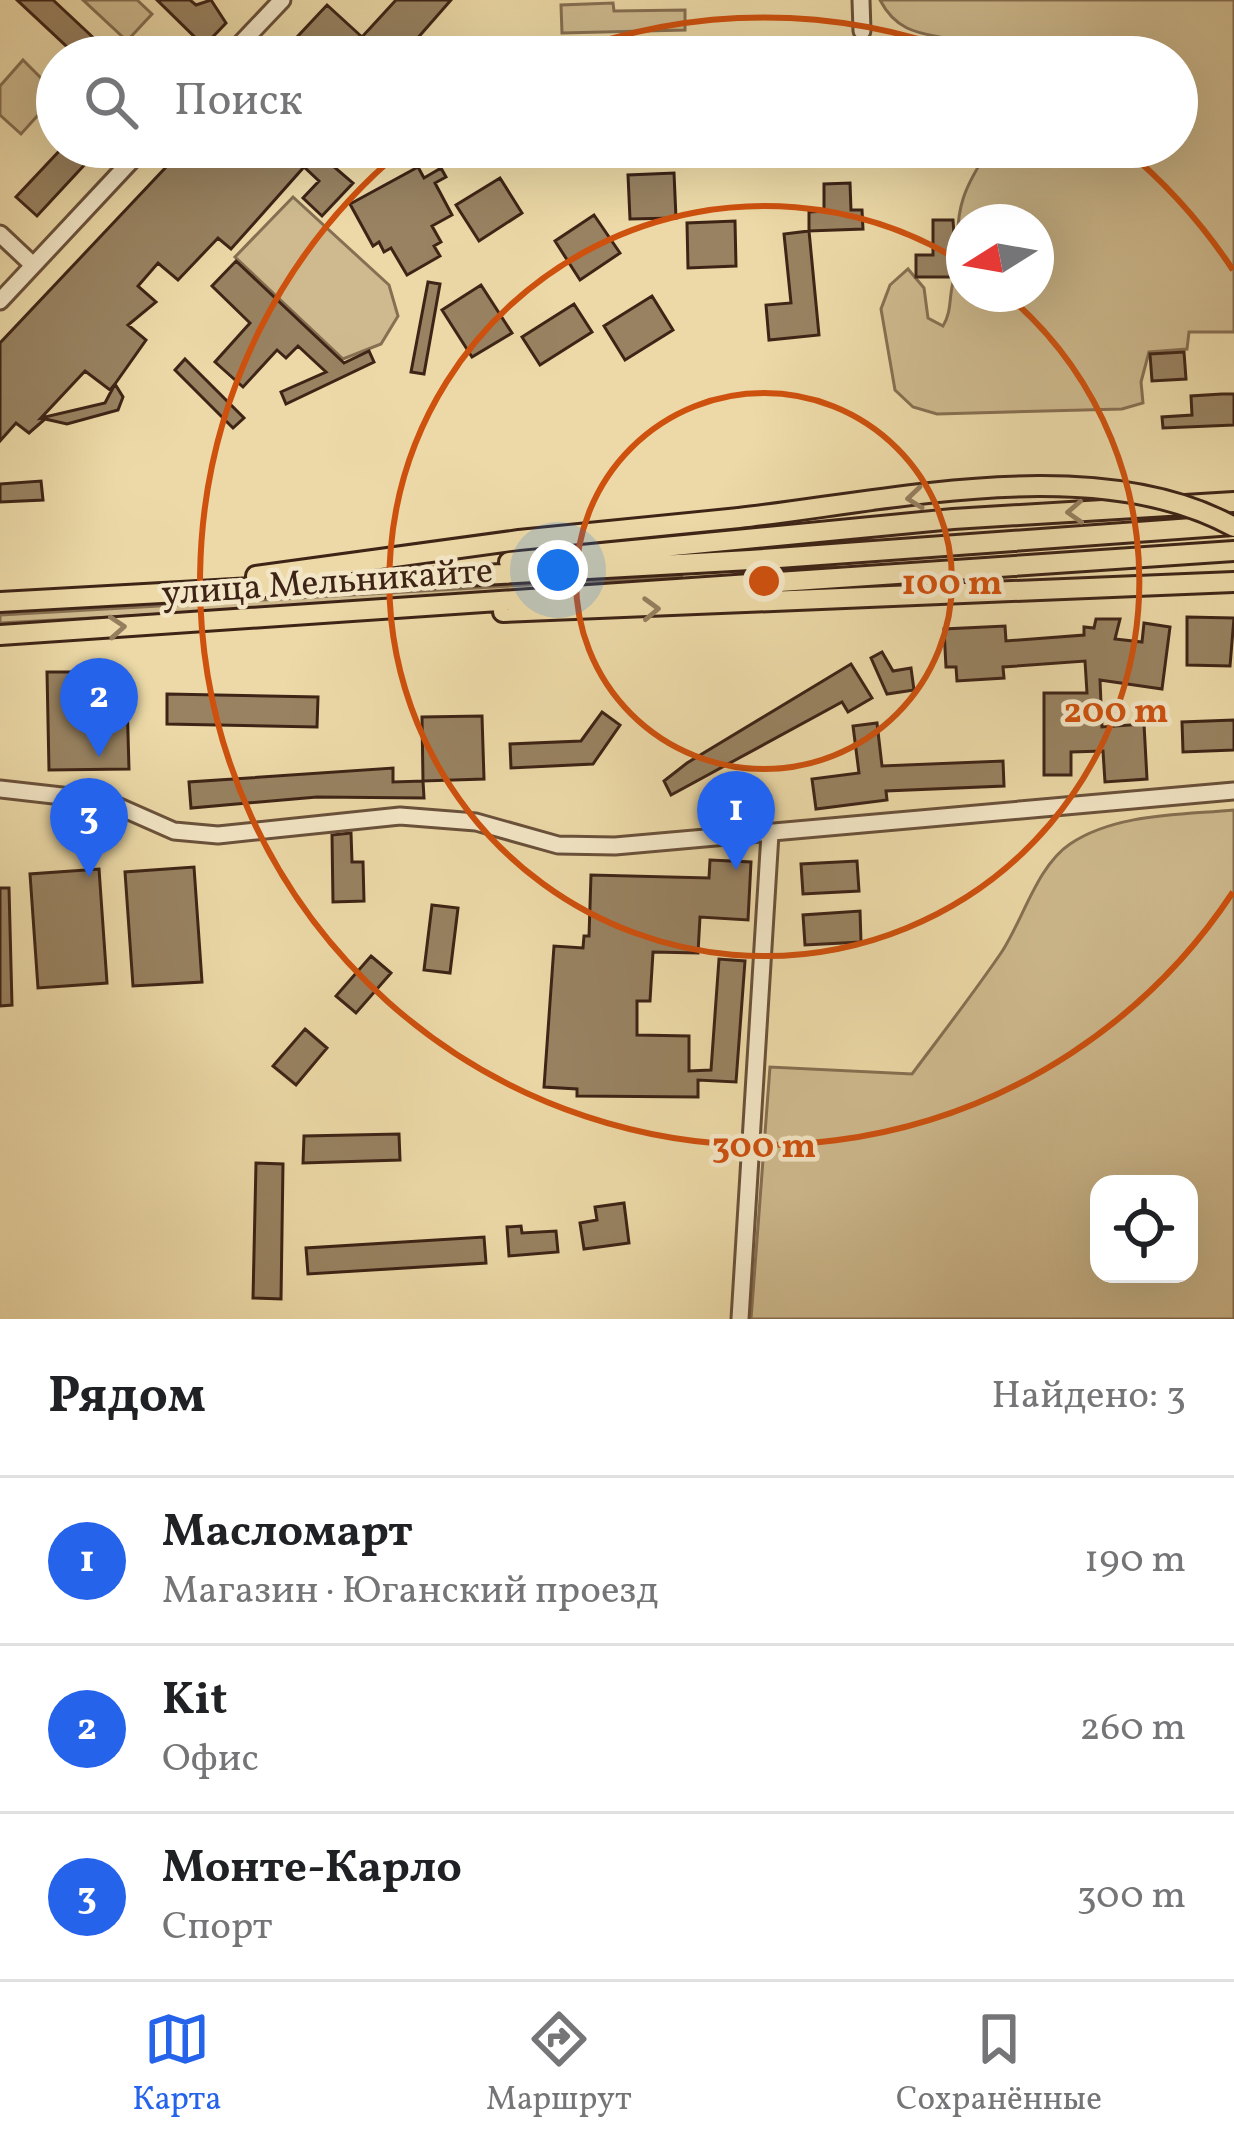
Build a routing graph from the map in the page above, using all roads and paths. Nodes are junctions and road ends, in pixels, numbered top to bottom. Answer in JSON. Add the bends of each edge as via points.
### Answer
{"nodes":[{"id":1,"x":861,"y":0,"type":"edge"},
{"id":2,"x":270,"y":4,"type":"edge"},
{"id":3,"x":862,"y":31,"type":"dead end"},
{"id":4,"x":245,"y":36,"type":"edge"},
{"id":5,"x":124,"y":168,"type":"edge"},
{"id":6,"x":0,"y":234,"type":"edge"},
{"id":7,"x":33,"y":265,"type":"junction"},
{"id":8,"x":0,"y":301,"type":"edge"},
{"id":9,"x":1234,"y":502,"type":"edge"},
{"id":10,"x":1234,"y":526,"type":"edge"},
{"id":11,"x":1234,"y":551,"type":"edge"},
{"id":12,"x":405,"y":578,"type":"junction"},
{"id":13,"x":1234,"y":582,"type":"edge"},
{"id":14,"x":187,"y":590,"type":"junction"},
{"id":15,"x":0,"y":602,"type":"edge"},
{"id":16,"x":408,"y":608,"type":"junction"},
{"id":17,"x":0,"y":635,"type":"edge"},
{"id":18,"x":0,"y":789,"type":"edge"},
{"id":19,"x":1234,"y":791,"type":"edge"},
{"id":20,"x":770,"y":834,"type":"junction"},
{"id":21,"x":740,"y":1319,"type":"edge"}],
"edges":[{"from":1,"to":3,"type":"street"},
{"from":2,"to":4,"type":"street"},
{"from":5,"to":7,"type":"street"},
{"from":6,"to":7,"type":"street"},
{"from":7,"to":8,"type":"street"},
{"from":9,"to":12,"type":"main road","one_way":true,"via":[[953,519],[541,557]]},
{"from":10,"to":12,"type":"main road","name":"улица Мельникайте"},
{"from":10,"to":14,"type":"main road","one_way":true,"bridge":true,"via":[[1163,496],[1082,486],[320,565]]},
{"from":11,"to":16,"type":"main road","name":"улица Мельникайте"},
{"from":12,"to":14,"type":"main road","name":"улица Мельникайте"},
{"from":16,"to":13,"type":"main road","one_way":true,"via":[[610,610]]},
{"from":14,"to":15,"type":"main road","name":"улица Мельникайте"},
{"from":17,"to":16,"type":"main road","name":"улица Мельникайте","one_way":true},
{"from":18,"to":20,"type":"street","via":[[106,801],[174,831],[218,835],[400,816],[476,822],[558,844]]},
{"from":19,"to":20,"type":"street"},
{"from":20,"to":21,"type":"street"}]}
